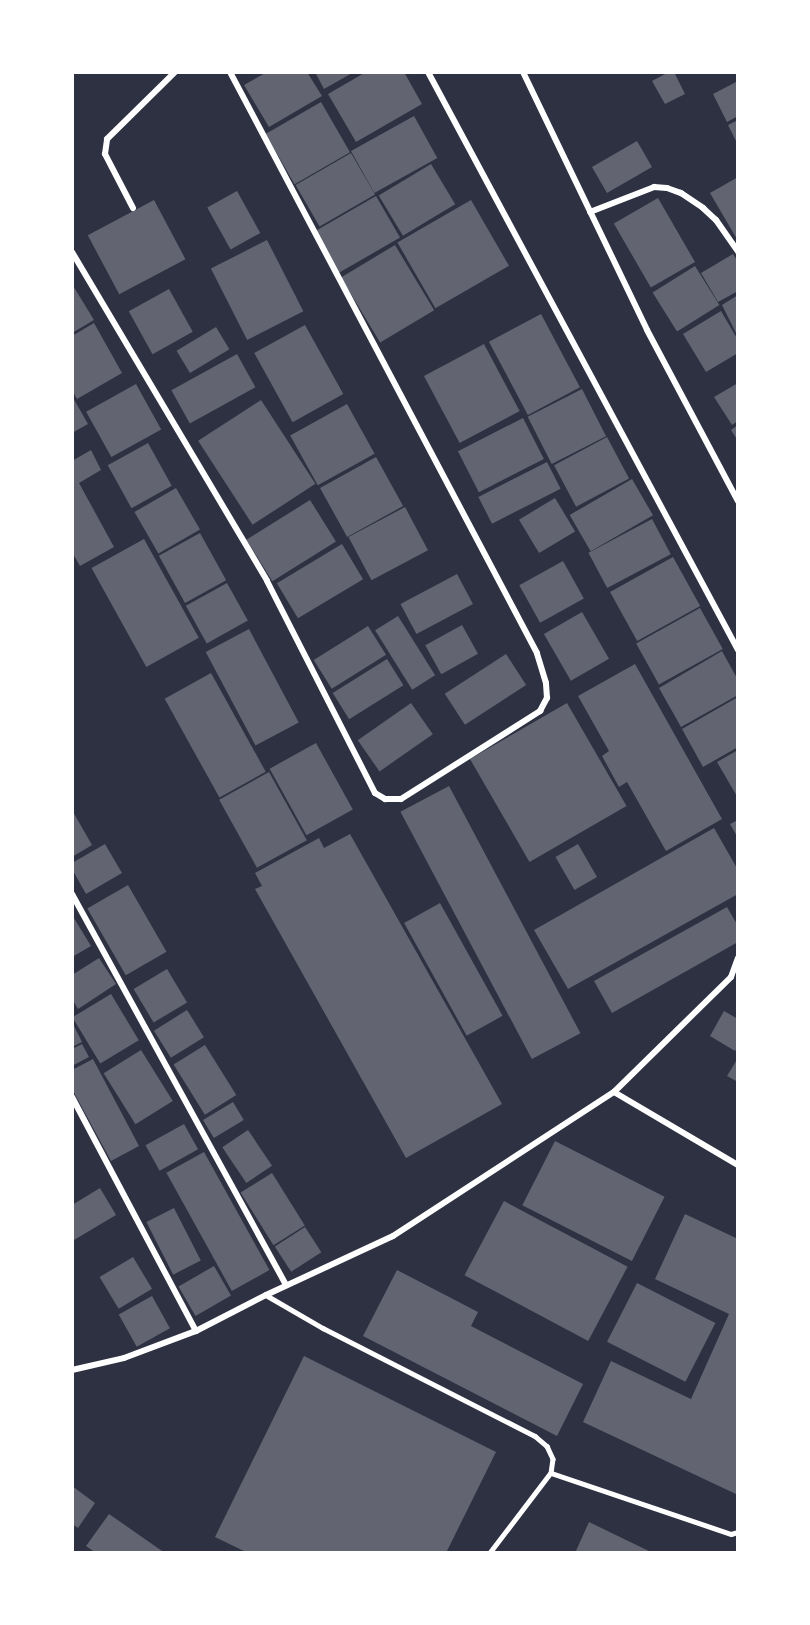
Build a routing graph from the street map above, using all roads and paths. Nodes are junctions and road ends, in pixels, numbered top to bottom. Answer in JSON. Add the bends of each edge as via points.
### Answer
{"nodes":[{"id":1,"x":175,"y":72,"type":"edge"},
{"id":2,"x":230,"y":72,"type":"edge"},
{"id":3,"x":428,"y":72,"type":"edge"},
{"id":4,"x":523,"y":72,"type":"edge"},
{"id":5,"x":133,"y":208,"type":"dead end"},
{"id":6,"x":590,"y":212,"type":"junction"},
{"id":7,"x":72,"y":252,"type":"edge"},
{"id":8,"x":738,"y":252,"type":"edge"},
{"id":9,"x":738,"y":501,"type":"edge"},
{"id":10,"x":738,"y":651,"type":"edge"},
{"id":11,"x":72,"y":894,"type":"edge"},
{"id":12,"x":738,"y":958,"type":"edge"},
{"id":13,"x":615,"y":1092,"type":"junction"},
{"id":14,"x":72,"y":1097,"type":"edge"},
{"id":15,"x":738,"y":1165,"type":"edge"},
{"id":16,"x":286,"y":1285,"type":"junction"},
{"id":17,"x":266,"y":1295,"type":"junction"},
{"id":18,"x":196,"y":1331,"type":"junction"},
{"id":19,"x":72,"y":1370,"type":"edge"},
{"id":20,"x":551,"y":1473,"type":"junction"},
{"id":21,"x":738,"y":1533,"type":"edge"},
{"id":22,"x":490,"y":1553,"type":"edge"}],
"edges":[{"from":1,"to":5,"type":"street","via":[[107,139],[105,154]]},
{"from":2,"to":7,"type":"street","via":[[537,653],[547,698],[540,711],[401,799],[385,799],[375,793],[267,581]]},
{"from":3,"to":10,"type":"street"},
{"from":4,"to":6,"type":"street"},
{"from":6,"to":8,"type":"street","via":[[654,187],[667,188],[703,208]]},
{"from":6,"to":9,"type":"street","via":[[647,330]]},
{"from":11,"to":16,"type":"street"},
{"from":12,"to":13,"type":"street","via":[[731,977]]},
{"from":13,"to":15,"type":"street"},
{"from":13,"to":16,"type":"street","via":[[393,1236]]},
{"from":14,"to":18,"type":"street"},
{"from":16,"to":17,"type":"street"},
{"from":17,"to":18,"type":"street"},
{"from":17,"to":20,"type":"lane","via":[[535,1436],[551,1451]]},
{"from":18,"to":19,"type":"street","via":[[124,1358]]},
{"from":20,"to":21,"type":"lane","via":[[731,1534]]},
{"from":20,"to":22,"type":"lane"}]}
